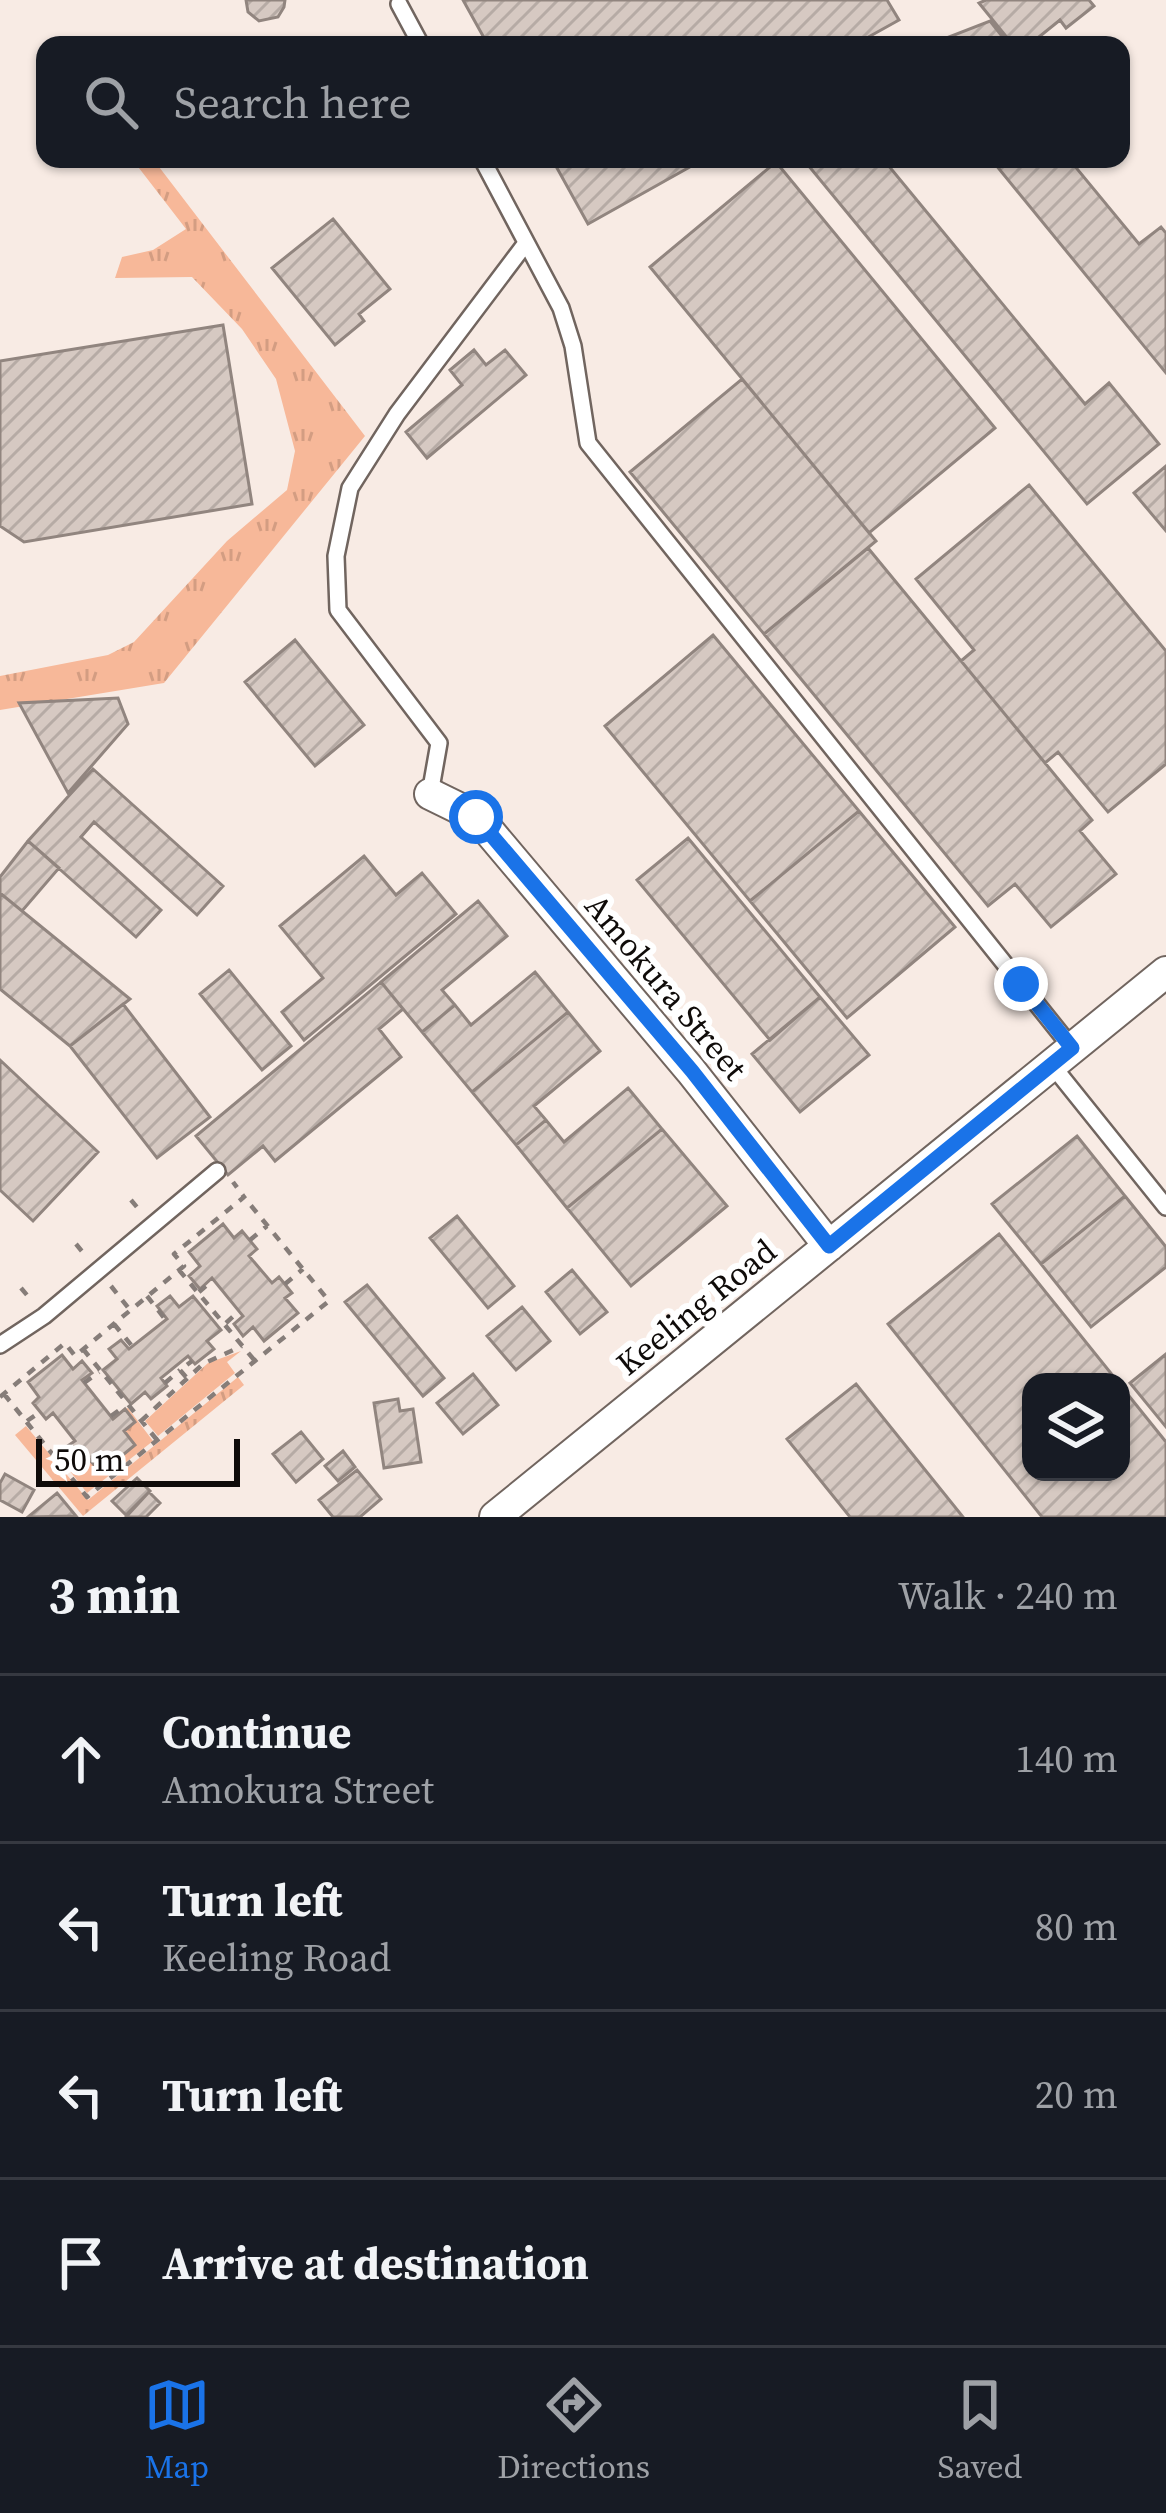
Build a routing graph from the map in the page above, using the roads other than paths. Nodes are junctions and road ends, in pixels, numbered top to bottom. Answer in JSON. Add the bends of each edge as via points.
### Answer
{"nodes":[{"id":1,"x":399,"y":4,"type":"dead end"},
{"id":2,"x":416,"y":36,"type":"edge"},
{"id":3,"x":487,"y":168,"type":"edge"},
{"id":4,"x":526,"y":242,"type":"junction"},
{"id":5,"x":430,"y":794,"type":"joint"},
{"id":6,"x":1166,"y":972,"type":"edge"},
{"id":7,"x":1062,"y":1057,"type":"junction"},
{"id":8,"x":217,"y":1171,"type":"road end"},
{"id":9,"x":1166,"y":1207,"type":"edge"},
{"id":10,"x":829,"y":1246,"type":"junction"},
{"id":11,"x":0,"y":1345,"type":"edge"},
{"id":12,"x":495,"y":1517,"type":"edge"}],
"edges":[{"from":1,"to":2,"type":"lane"},
{"from":3,"to":4,"type":"lane"},
{"from":4,"to":5,"type":"lane","via":[[350,488],[336,556],[338,610],[439,742]]},
{"from":4,"to":7,"type":"lane","via":[[573,346],[588,443]]},
{"from":5,"to":10,"type":"street","name":"Amokura Street","via":[[476,817]]},
{"from":6,"to":7,"type":"street","name":"Keeling Road"},
{"from":7,"to":9,"type":"lane"},
{"from":7,"to":10,"type":"street","name":"Keeling Road"},
{"from":8,"to":11,"type":"lane"},
{"from":10,"to":12,"type":"street","name":"Keeling Road"}]}
